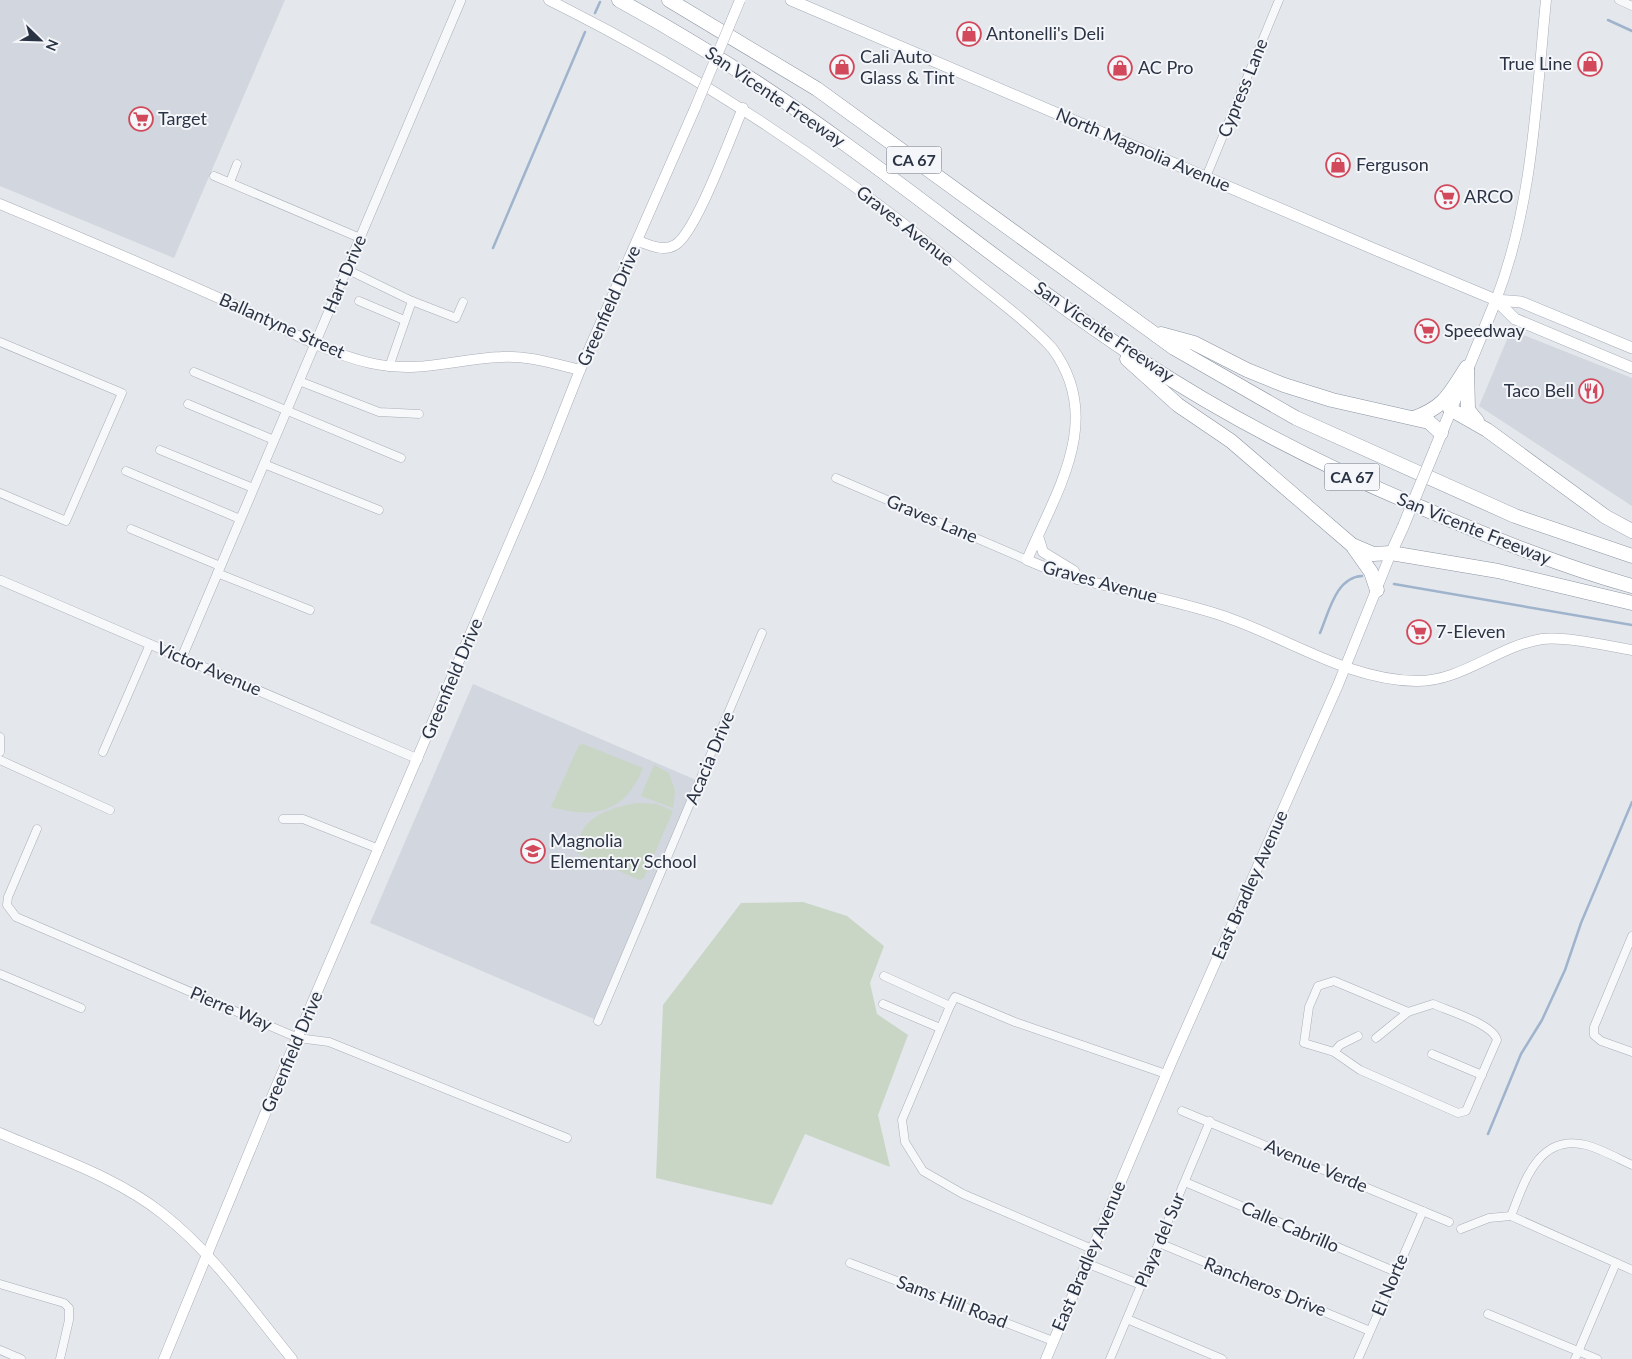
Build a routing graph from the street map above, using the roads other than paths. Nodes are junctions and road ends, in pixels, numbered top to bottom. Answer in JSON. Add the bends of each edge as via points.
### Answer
{"nodes":[{"id":1,"x":461,"y":0,"type":"edge"},
{"id":2,"x":550,"y":0,"type":"edge"},
{"id":3,"x":619,"y":0,"type":"edge"},
{"id":4,"x":669,"y":0,"type":"edge"},
{"id":5,"x":740,"y":0,"type":"edge"},
{"id":6,"x":791,"y":0,"type":"edge"},
{"id":7,"x":1279,"y":0,"type":"edge"},
{"id":8,"x":1546,"y":0,"type":"edge"},
{"id":9,"x":1619,"y":0,"type":"edge"},
{"id":10,"x":1632,"y":6,"type":"edge"},
{"id":11,"x":743,"y":108,"type":"junction"},
{"id":12,"x":237,"y":164,"type":"dead end"},
{"id":13,"x":214,"y":176,"type":"dead end"},
{"id":14,"x":1206,"y":177,"type":"junction"},
{"id":15,"x":230,"y":182,"type":"junction"},
{"id":16,"x":0,"y":204,"type":"edge"},
{"id":17,"x":360,"y":238,"type":"junction"},
{"id":18,"x":638,"y":241,"type":"junction"},
{"id":19,"x":346,"y":269,"type":"junction"},
{"id":20,"x":1496,"y":300,"type":"junction"},
{"id":21,"x":412,"y":301,"type":"junction"},
{"id":22,"x":359,"y":302,"type":"dead end"},
{"id":23,"x":463,"y":302,"type":"dead end"},
{"id":24,"x":404,"y":320,"type":"junction"},
{"id":25,"x":1092,"y":326,"type":"junction"},
{"id":26,"x":1151,"y":331,"type":"junction"},
{"id":27,"x":0,"y":342,"type":"edge"},
{"id":28,"x":315,"y":342,"type":"junction"},
{"id":29,"x":1632,"y":348,"type":"edge"},
{"id":30,"x":389,"y":366,"type":"junction"},
{"id":31,"x":1467,"y":367,"type":"junction"},
{"id":32,"x":1632,"y":368,"type":"edge"},
{"id":33,"x":580,"y":370,"type":"junction"},
{"id":34,"x":194,"y":372,"type":"dead end"},
{"id":35,"x":299,"y":381,"type":"junction"},
{"id":36,"x":188,"y":404,"type":"dead end"},
{"id":37,"x":1450,"y":409,"type":"junction"},
{"id":38,"x":286,"y":411,"type":"junction"},
{"id":39,"x":419,"y":414,"type":"dead end"},
{"id":40,"x":1413,"y":418,"type":"junction"},
{"id":41,"x":1487,"y":430,"type":"junction"},
{"id":42,"x":1440,"y":433,"type":"junction"},
{"id":43,"x":274,"y":440,"type":"junction"},
{"id":44,"x":160,"y":450,"type":"dead end"},
{"id":45,"x":401,"y":458,"type":"dead end"},
{"id":46,"x":264,"y":464,"type":"junction"},
{"id":47,"x":126,"y":471,"type":"dead end"},
{"id":48,"x":836,"y":478,"type":"dead end"},
{"id":49,"x":253,"y":488,"type":"junction"},
{"id":50,"x":0,"y":494,"type":"edge"},
{"id":51,"x":379,"y":510,"type":"dead end"},
{"id":52,"x":240,"y":519,"type":"junction"},
{"id":53,"x":131,"y":529,"type":"dead end"},
{"id":54,"x":1632,"y":531,"type":"edge"},
{"id":55,"x":1038,"y":536,"type":"junction"},
{"id":56,"x":1352,"y":545,"type":"junction"},
{"id":57,"x":1391,"y":553,"type":"junction"},
{"id":58,"x":1632,"y":556,"type":"edge"},
{"id":59,"x":1027,"y":560,"type":"junction"},
{"id":60,"x":219,"y":570,"type":"junction"},
{"id":61,"x":1077,"y":579,"type":"junction"},
{"id":62,"x":0,"y":582,"type":"edge"},
{"id":63,"x":1632,"y":586,"type":"edge"},
{"id":64,"x":1377,"y":590,"type":"junction"},
{"id":65,"x":1632,"y":603,"type":"edge"},
{"id":66,"x":310,"y":610,"type":"dead end"},
{"id":67,"x":762,"y":632,"type":"dead end"},
{"id":68,"x":150,"y":644,"type":"junction"},
{"id":69,"x":1632,"y":650,"type":"edge"},
{"id":70,"x":182,"y":657,"type":"junction"},
{"id":71,"x":1345,"y":667,"type":"junction"},
{"id":72,"x":0,"y":737,"type":"edge"},
{"id":73,"x":0,"y":752,"type":"edge"},
{"id":74,"x":103,"y":752,"type":"dead end"},
{"id":75,"x":418,"y":759,"type":"junction"},
{"id":76,"x":0,"y":760,"type":"edge"},
{"id":77,"x":110,"y":810,"type":"dead end"},
{"id":78,"x":283,"y":819,"type":"dead end"},
{"id":79,"x":37,"y":829,"type":"dead end"},
{"id":80,"x":379,"y":849,"type":"junction"},
{"id":81,"x":1632,"y":936,"type":"edge"},
{"id":82,"x":0,"y":974,"type":"edge"},
{"id":83,"x":884,"y":976,"type":"dead end"},
{"id":84,"x":883,"y":1004,"type":"dead end"},
{"id":85,"x":950,"y":1006,"type":"junction"},
{"id":86,"x":81,"y":1008,"type":"dead end"},
{"id":87,"x":1408,"y":1012,"type":"junction"},
{"id":88,"x":598,"y":1021,"type":"dead end"},
{"id":89,"x":940,"y":1028,"type":"junction"},
{"id":90,"x":1358,"y":1036,"type":"dead end"},
{"id":91,"x":298,"y":1038,"type":"junction"},
{"id":92,"x":1376,"y":1038,"type":"dead end"},
{"id":93,"x":1334,"y":1052,"type":"junction"},
{"id":94,"x":1632,"y":1052,"type":"edge"},
{"id":95,"x":1432,"y":1054,"type":"dead end"},
{"id":96,"x":1166,"y":1074,"type":"junction"},
{"id":97,"x":1482,"y":1075,"type":"junction"},
{"id":98,"x":1182,"y":1111,"type":"dead end"},
{"id":99,"x":1210,"y":1121,"type":"junction"},
{"id":100,"x":0,"y":1133,"type":"edge"},
{"id":101,"x":567,"y":1138,"type":"dead end"},
{"id":102,"x":1632,"y":1165,"type":"edge"},
{"id":103,"x":1184,"y":1182,"type":"junction"},
{"id":104,"x":1423,"y":1211,"type":"junction"},
{"id":105,"x":1511,"y":1216,"type":"junction"},
{"id":106,"x":1449,"y":1222,"type":"dead end"},
{"id":107,"x":1460,"y":1229,"type":"dead end"},
{"id":108,"x":1159,"y":1243,"type":"junction"},
{"id":109,"x":1092,"y":1249,"type":"junction"},
{"id":110,"x":207,"y":1253,"type":"junction"},
{"id":111,"x":850,"y":1262,"type":"dead end"},
{"id":112,"x":1086,"y":1263,"type":"junction"},
{"id":113,"x":1616,"y":1263,"type":"junction"},
{"id":114,"x":1632,"y":1270,"type":"edge"},
{"id":115,"x":1396,"y":1272,"type":"junction"},
{"id":116,"x":0,"y":1284,"type":"edge"},
{"id":117,"x":1141,"y":1285,"type":"junction"},
{"id":118,"x":1488,"y":1314,"type":"dead end"},
{"id":119,"x":1127,"y":1319,"type":"junction"},
{"id":120,"x":1370,"y":1331,"type":"junction"},
{"id":121,"x":1053,"y":1341,"type":"junction"},
{"id":122,"x":0,"y":1350,"type":"edge"},
{"id":123,"x":1577,"y":1355,"type":"edge"},
{"id":124,"x":20,"y":1359,"type":"edge"},
{"id":125,"x":60,"y":1359,"type":"edge"},
{"id":126,"x":164,"y":1359,"type":"edge"},
{"id":127,"x":292,"y":1359,"type":"edge"},
{"id":128,"x":1046,"y":1359,"type":"edge"},
{"id":129,"x":1110,"y":1359,"type":"edge"},
{"id":130,"x":1222,"y":1359,"type":"edge"},
{"id":131,"x":1358,"y":1359,"type":"edge"},
{"id":132,"x":1596,"y":1359,"type":"edge"}],
"edges":[{"from":1,"to":17,"type":"street","name":"Hart Drive"},
{"from":2,"to":11,"type":"main road","name":"Graves Avenue","via":[[618,35]]},
{"from":3,"to":25,"type":"highway","name":"San Vicente Freeway","number":"CA 67","via":[[767,88]]},
{"from":4,"to":26,"type":"highway","name":"San Vicente Freeway","number":"CA 67","via":[[817,89]]},
{"from":5,"to":18,"type":"main road","name":"Greenfield Drive","bridge":true},
{"from":6,"to":14,"type":"main road","name":"North Magnolia Avenue"},
{"from":7,"to":14,"type":"street","name":"Cypress Lane"},
{"from":8,"to":20,"type":"main road","via":[[1531,165],[1524,207]]},
{"from":9,"to":10,"type":"street"},
{"from":11,"to":18,"type":"main road","via":[[682,240],[664,248]]},
{"from":11,"to":55,"type":"main road","name":"Graves Avenue","via":[[826,165],[931,245],[1035,332],[1056,354],[1073,389],[1077,426],[1069,462]]},
{"from":12,"to":15,"type":"street"},
{"from":13,"to":15,"type":"street"},
{"from":14,"to":20,"type":"main road","name":"North Magnolia Avenue"},
{"from":15,"to":17,"type":"street"},
{"from":16,"to":28,"type":"main road","name":"Ballantyne Street"},
{"from":17,"to":19,"type":"street","name":"Hart Drive"},
{"from":18,"to":33,"type":"main road","name":"Greenfield Drive"},
{"from":19,"to":21,"type":"street"},
{"from":19,"to":28,"type":"street","name":"Hart Drive"},
{"from":20,"to":29,"type":"main road","name":"North Magnolia Avenue","via":[[1520,302]]},
{"from":20,"to":31,"type":"main road","name":"East Bradley Avenue"},
{"from":20,"to":32,"type":"main road","name":"North Magnolia Avenue","via":[[1515,319]]},
{"from":21,"to":23,"type":"street","via":[[456,318]]},
{"from":21,"to":24,"type":"street"},
{"from":22,"to":24,"type":"street"},
{"from":24,"to":30,"type":"street"},
{"from":25,"to":56,"type":"highway","via":[[1178,405],[1231,441]]},
{"from":25,"to":63,"type":"highway","name":"San Vicente Freeway","number":"CA 67","via":[[1199,396],[1326,466],[1522,551]]},
{"from":26,"to":40,"type":"highway","via":[[1194,343],[1284,385],[1332,400]]},
{"from":26,"to":58,"type":"highway","name":"San Vicente Freeway","number":"CA 67","via":[[1174,348],[1329,434],[1515,516]]},
{"from":27,"to":50,"type":"street","via":[[122,393],[66,521]]},
{"from":28,"to":30,"type":"main road","name":"Ballantyne Street","via":[[368,362]]},
{"from":28,"to":35,"type":"street","name":"Hart Drive"},
{"from":30,"to":33,"type":"main road","name":"Ballantyne Street","via":[[443,366],[502,356],[546,361]]},
{"from":31,"to":37,"type":"main road","name":"East Bradley Avenue"},
{"from":31,"to":40,"type":"highway","via":[[1445,400],[1434,410]]},
{"from":31,"to":41,"type":"highway","via":[[1468,410]]},
{"from":33,"to":75,"type":"main road","name":"Greenfield Drive"},
{"from":34,"to":38,"type":"street"},
{"from":35,"to":38,"type":"street","name":"Hart Drive"},
{"from":35,"to":39,"type":"street","via":[[379,412]]},
{"from":36,"to":43,"type":"street"},
{"from":37,"to":41,"type":"highway"},
{"from":37,"to":42,"type":"main road","name":"East Bradley Avenue"},
{"from":38,"to":43,"type":"street","name":"Hart Drive"},
{"from":38,"to":45,"type":"street"},
{"from":40,"to":42,"type":"highway","via":[[1429,422]]},
{"from":41,"to":54,"type":"highway","via":[[1606,517]]},
{"from":42,"to":57,"type":"main road","name":"East Bradley Avenue","bridge":true},
{"from":43,"to":46,"type":"street","name":"Hart Drive"},
{"from":44,"to":49,"type":"street"},
{"from":46,"to":49,"type":"street","name":"Hart Drive"},
{"from":46,"to":51,"type":"street"},
{"from":47,"to":52,"type":"street"},
{"from":48,"to":59,"type":"street","name":"Graves Lane"},
{"from":49,"to":52,"type":"street","name":"Hart Drive"},
{"from":52,"to":60,"type":"street","name":"Hart Drive"},
{"from":53,"to":60,"type":"street"},
{"from":55,"to":59,"type":"main road","name":"Graves Avenue"},
{"from":55,"to":61,"type":"main road","via":[[1043,552],[1074,571]]},
{"from":56,"to":57,"type":"highway","via":[[1373,554]]},
{"from":56,"to":64,"type":"highway","via":[[1371,572]]},
{"from":57,"to":64,"type":"main road","name":"East Bradley Avenue"},
{"from":57,"to":65,"type":"highway","via":[[1498,571]]},
{"from":59,"to":61,"type":"main road","name":"Graves Avenue"},
{"from":60,"to":66,"type":"street"},
{"from":60,"to":70,"type":"street","name":"Hart Drive"},
{"from":61,"to":71,"type":"main road","name":"Graves Avenue","via":[[1223,616]]},
{"from":62,"to":68,"type":"street","name":"Victor Avenue"},
{"from":64,"to":71,"type":"main road","name":"East Bradley Avenue"},
{"from":67,"to":88,"type":"street","name":"Acacia Drive"},
{"from":68,"to":70,"type":"street","name":"Victor Avenue"},
{"from":68,"to":74,"type":"street"},
{"from":69,"to":71,"type":"main road","name":"Graves Avenue","via":[[1542,639],[1448,675],[1419,681],[1387,680]]},
{"from":70,"to":75,"type":"street","name":"Victor Avenue"},
{"from":71,"to":96,"type":"main road","name":"East Bradley Avenue"},
{"from":72,"to":73,"type":"street"},
{"from":75,"to":80,"type":"main road","name":"Greenfield Drive"},
{"from":76,"to":77,"type":"street"},
{"from":78,"to":80,"type":"street","via":[[303,820]]},
{"from":79,"to":91,"type":"street","name":"Pierre Way","via":[[6,905],[16,917]]},
{"from":80,"to":91,"type":"main road","name":"Greenfield Drive"},
{"from":81,"to":94,"type":"street","via":[[1594,1027],[1594,1035],[1601,1041]]},
{"from":82,"to":86,"type":"street"},
{"from":83,"to":85,"type":"street"},
{"from":84,"to":89,"type":"street"},
{"from":85,"to":89,"type":"street"},
{"from":85,"to":96,"type":"street","via":[[955,997],[1015,1022]]},
{"from":87,"to":92,"type":"street"},
{"from":87,"to":93,"type":"street","via":[[1334,981],[1324,982],[1318,986],[1309,1007],[1304,1044]]},
{"from":87,"to":97,"type":"street","via":[[1433,1004],[1487,1027],[1497,1040]]},
{"from":89,"to":109,"type":"street","via":[[902,1120],[905,1142],[923,1171],[963,1194]]},
{"from":90,"to":93,"type":"street"},
{"from":91,"to":101,"type":"street","name":"Pierre Way","via":[[329,1042]]},
{"from":91,"to":110,"type":"main road","name":"Greenfield Drive"},
{"from":93,"to":97,"type":"street","via":[[1355,1066],[1458,1114],[1466,1111]]},
{"from":95,"to":97,"type":"street"},
{"from":96,"to":109,"type":"main road","name":"East Bradley Avenue"},
{"from":98,"to":99,"type":"street","name":"Avenue Verde"},
{"from":99,"to":103,"type":"street","name":"Playa del Sur"},
{"from":99,"to":104,"type":"street","name":"Avenue Verde"},
{"from":100,"to":110,"type":"main road","via":[[134,1194],[162,1213]]},
{"from":102,"to":105,"type":"street","via":[[1586,1145],[1557,1146],[1539,1158],[1529,1171]]},
{"from":103,"to":108,"type":"street","name":"Playa del Sur"},
{"from":103,"to":115,"type":"street","name":"Calle Cabrillo"},
{"from":104,"to":106,"type":"street","name":"Avenue Verde"},
{"from":104,"to":115,"type":"street","name":"El Norte"},
{"from":105,"to":107,"type":"street","via":[[1489,1218]]},
{"from":105,"to":113,"type":"street"},
{"from":108,"to":117,"type":"street","name":"Playa del Sur"},
{"from":108,"to":120,"type":"street","name":"Rancheros Drive"},
{"from":109,"to":112,"type":"main road","name":"East Bradley Avenue"},
{"from":110,"to":126,"type":"main road","name":"Greenfield Drive"},
{"from":110,"to":127,"type":"main road"},
{"from":111,"to":121,"type":"street","name":"Sams Hill Road"},
{"from":112,"to":117,"type":"street"},
{"from":112,"to":121,"type":"main road","name":"East Bradley Avenue"},
{"from":113,"to":114,"type":"street"},
{"from":113,"to":123,"type":"street"},
{"from":115,"to":120,"type":"street","name":"El Norte"},
{"from":116,"to":125,"type":"street","via":[[64,1303],[69,1308]]},
{"from":117,"to":119,"type":"street","name":"Playa del Sur"},
{"from":118,"to":123,"type":"street"},
{"from":119,"to":129,"type":"street","name":"Playa del Sur"},
{"from":119,"to":130,"type":"street"},
{"from":120,"to":131,"type":"street","name":"El Norte"},
{"from":121,"to":128,"type":"main road","name":"East Bradley Avenue"},
{"from":122,"to":124,"type":"street"},
{"from":123,"to":132,"type":"street"}]}
